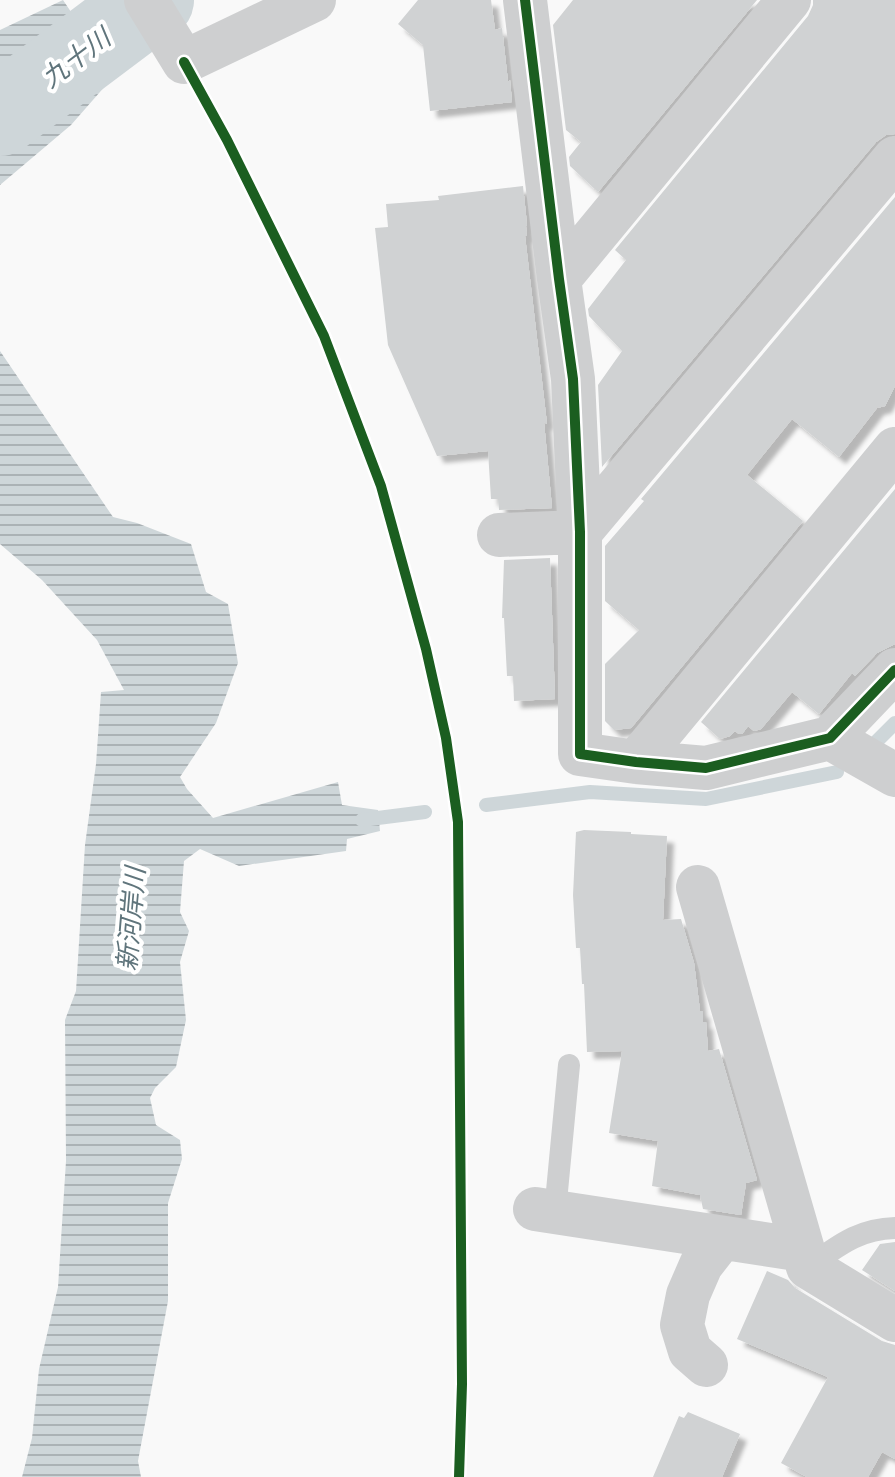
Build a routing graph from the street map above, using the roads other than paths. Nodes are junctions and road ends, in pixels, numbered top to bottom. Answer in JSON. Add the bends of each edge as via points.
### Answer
{"nodes":[{"id":1,"x":314,"y":0,"type":"edge"},
{"id":2,"x":789,"y":0,"type":"edge"},
{"id":3,"x":535,"y":9,"type":"edge"},
{"id":4,"x":156,"y":16,"type":"edge"},
{"id":5,"x":895,"y":158,"type":"edge"},
{"id":6,"x":559,"y":279,"type":"junction"},
{"id":7,"x":895,"y":449,"type":"edge"},
{"id":8,"x":580,"y":532,"type":"junction"},
{"id":9,"x":499,"y":535,"type":"dead end"},
{"id":10,"x":895,"y":670,"type":"edge"},
{"id":11,"x":830,"y":738,"type":"junction"},
{"id":12,"x":636,"y":762,"type":"junction"},
{"id":13,"x":895,"y":775,"type":"edge"},
{"id":14,"x":698,"y":887,"type":"dead end"},
{"id":15,"x":569,"y":1065,"type":"dead end"},
{"id":16,"x":545,"y":1211,"type":"joint"},
{"id":17,"x":895,"y":1228,"type":"edge"},
{"id":18,"x":722,"y":1238,"type":"junction"},
{"id":19,"x":805,"y":1258,"type":"junction"},
{"id":20,"x":895,"y":1320,"type":"edge"},
{"id":21,"x":706,"y":1365,"type":"dead end"}],
"edges":[{"from":1,"to":4,"type":"street","via":[[184,62]]},
{"from":2,"to":6,"type":"street"},
{"from":3,"to":6,"type":"street"},
{"from":5,"to":8,"type":"street"},
{"from":6,"to":8,"type":"street","via":[[573,379]]},
{"from":7,"to":12,"type":"street"},
{"from":8,"to":9,"type":"street"},
{"from":8,"to":12,"type":"street","via":[[580,754]]},
{"from":10,"to":11,"type":"street"},
{"from":11,"to":12,"type":"street","via":[[706,768]]},
{"from":11,"to":13,"type":"street"},
{"from":14,"to":19,"type":"street"},
{"from":15,"to":16,"type":"lane"},
{"from":16,"to":18,"type":"street"},
{"from":17,"to":19,"type":"lane","via":[[853,1236]]},
{"from":18,"to":19,"type":"street"},
{"from":18,"to":21,"type":"street","via":[[701,1265],[682,1325],[690,1351]]},
{"from":19,"to":20,"type":"street"}]}
